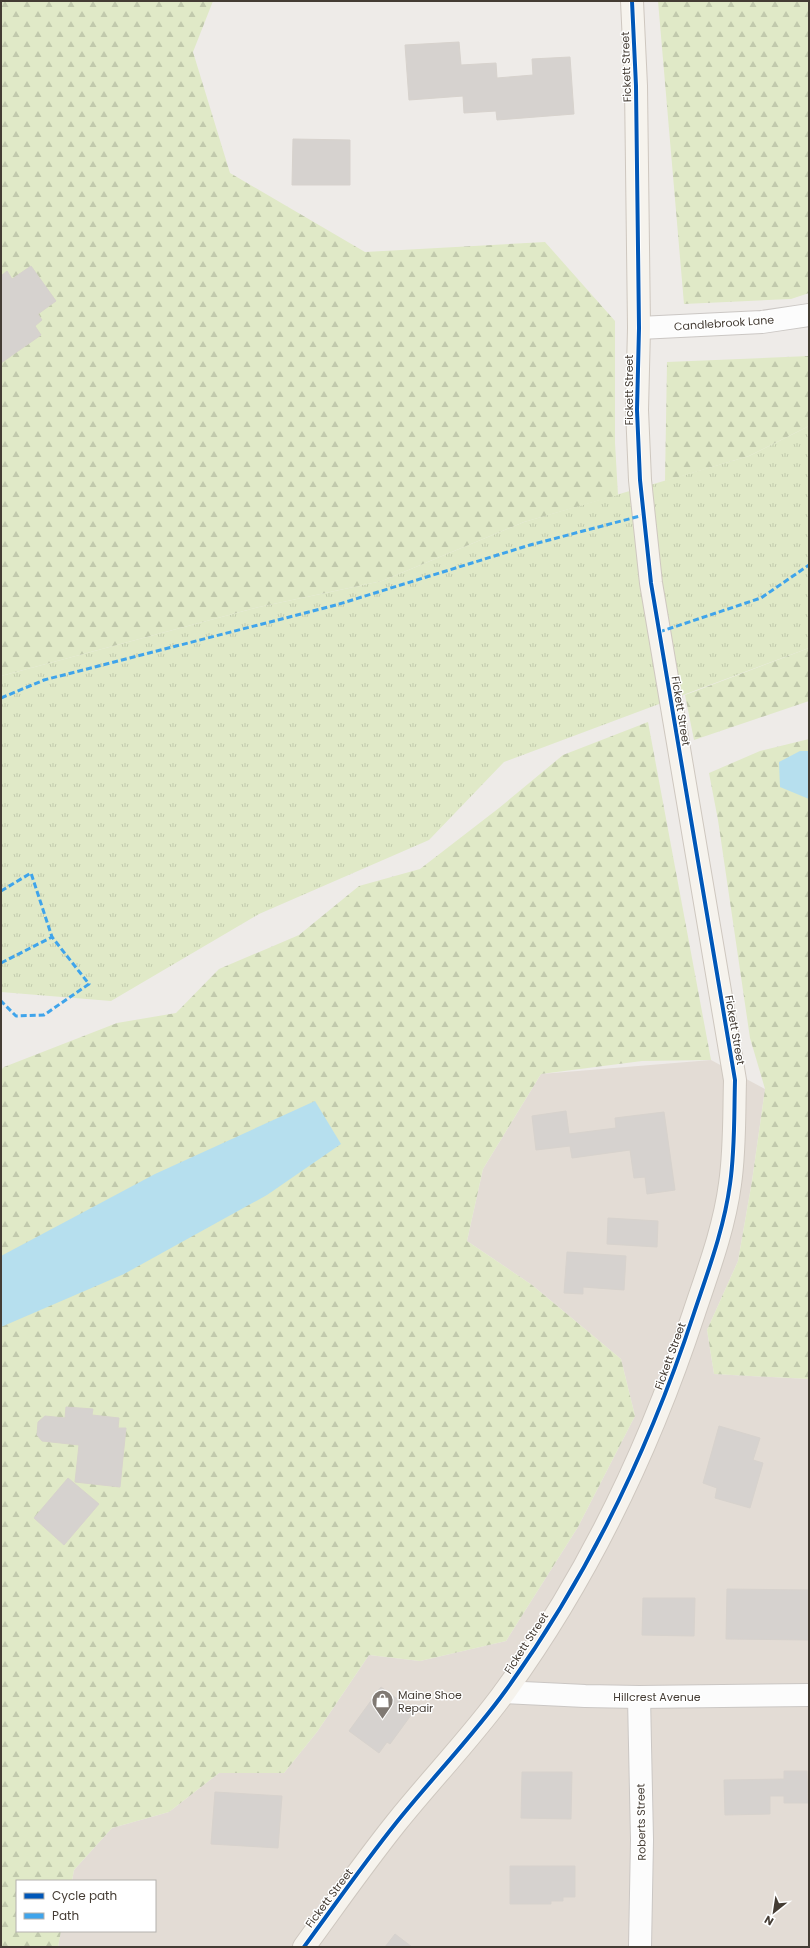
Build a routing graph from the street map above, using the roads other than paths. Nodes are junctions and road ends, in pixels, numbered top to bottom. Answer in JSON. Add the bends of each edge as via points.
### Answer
{"nodes":[{"id":1,"x":632,"y":1,"type":"edge"},
{"id":2,"x":809,"y":315,"type":"edge"},
{"id":3,"x":639,"y":328,"type":"junction"},
{"id":4,"x":505,"y":1692,"type":"junction"},
{"id":5,"x":809,"y":1695,"type":"edge"},
{"id":6,"x":639,"y":1697,"type":"junction"},
{"id":7,"x":304,"y":1947,"type":"edge"},
{"id":8,"x":640,"y":1947,"type":"edge"}],
"edges":[{"from":1,"to":3,"type":"street","name":"Fickett Street","via":[[636,86]]},
{"from":2,"to":3,"type":"street","name":"Candlebrook Lane","via":[[762,322]]},
{"from":3,"to":4,"type":"street","name":"Fickett Street","via":[[637,418],[640,480],[651,583],[734,1080],[734,1151],[723,1223],[713,1259],[676,1369],[646,1442],[613,1513],[576,1582]]},
{"from":4,"to":6,"type":"street","name":"Hillcrest Avenue"},
{"from":4,"to":7,"type":"street","name":"Fickett Street","via":[[394,1825]]},
{"from":5,"to":6,"type":"street","name":"Hillcrest Avenue"},
{"from":6,"to":8,"type":"street","name":"Roberts Street","via":[[642,1840]]}]}
